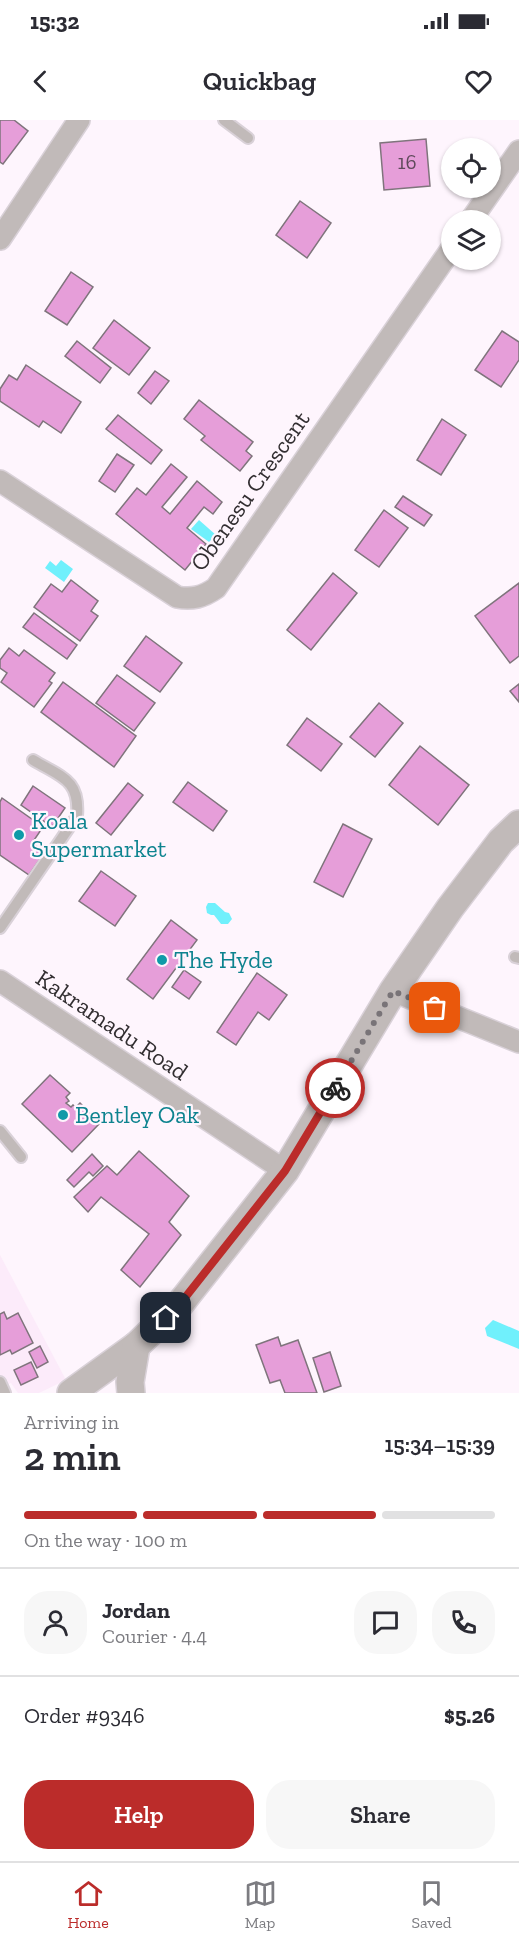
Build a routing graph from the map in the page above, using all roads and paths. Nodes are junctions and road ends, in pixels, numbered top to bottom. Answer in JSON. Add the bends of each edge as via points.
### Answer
{"nodes":[{"id":1,"x":80,"y":120,"type":"edge"},
{"id":2,"x":224,"y":120,"type":"edge"},
{"id":3,"x":248,"y":138,"type":"dead end"},
{"id":4,"x":519,"y":151,"type":"edge"},
{"id":5,"x":478,"y":210,"type":"edge"},
{"id":6,"x":0,"y":239,"type":"edge"},
{"id":7,"x":441,"y":264,"type":"edge"},
{"id":8,"x":0,"y":481,"type":"edge"},
{"id":9,"x":33,"y":760,"type":"dead end"},
{"id":10,"x":519,"y":824,"type":"edge"},
{"id":11,"x":0,"y":928,"type":"edge"},
{"id":12,"x":0,"y":981,"type":"edge"},
{"id":13,"x":393,"y":991,"type":"junction"},
{"id":14,"x":519,"y":1042,"type":"edge"},
{"id":15,"x":0,"y":1131,"type":"edge"},
{"id":16,"x":21,"y":1157,"type":"dead end"},
{"id":17,"x":285,"y":1171,"type":"junction"},
{"id":18,"x":136,"y":1346,"type":"junction"},
{"id":19,"x":0,"y":1382,"type":"edge"},
{"id":20,"x":5,"y":1393,"type":"edge"},
{"id":21,"x":71,"y":1393,"type":"edge"},
{"id":22,"x":131,"y":1393,"type":"edge"}],
"edges":[{"from":1,"to":6,"type":"street"},
{"from":2,"to":3,"type":"lane"},
{"from":4,"to":5,"type":"street"},
{"from":7,"to":8,"type":"street","name":"Obenesu Crescent","via":[[216,588],[206,595],[190,600],[177,597]]},
{"from":9,"to":11,"type":"lane","via":[[70,783],[78,798],[77,816]]},
{"from":10,"to":13,"type":"street","via":[[501,841],[450,908]]},
{"from":12,"to":17,"type":"street","name":"Kakramadu Road"},
{"from":13,"to":14,"type":"street"},
{"from":13,"to":17,"type":"street"},
{"from":15,"to":16,"type":"lane"},
{"from":17,"to":18,"type":"street","via":[[180,1304]]},
{"from":18,"to":21,"type":"street"},
{"from":18,"to":22,"type":"street"},
{"from":19,"to":20,"type":"lane"}]}
